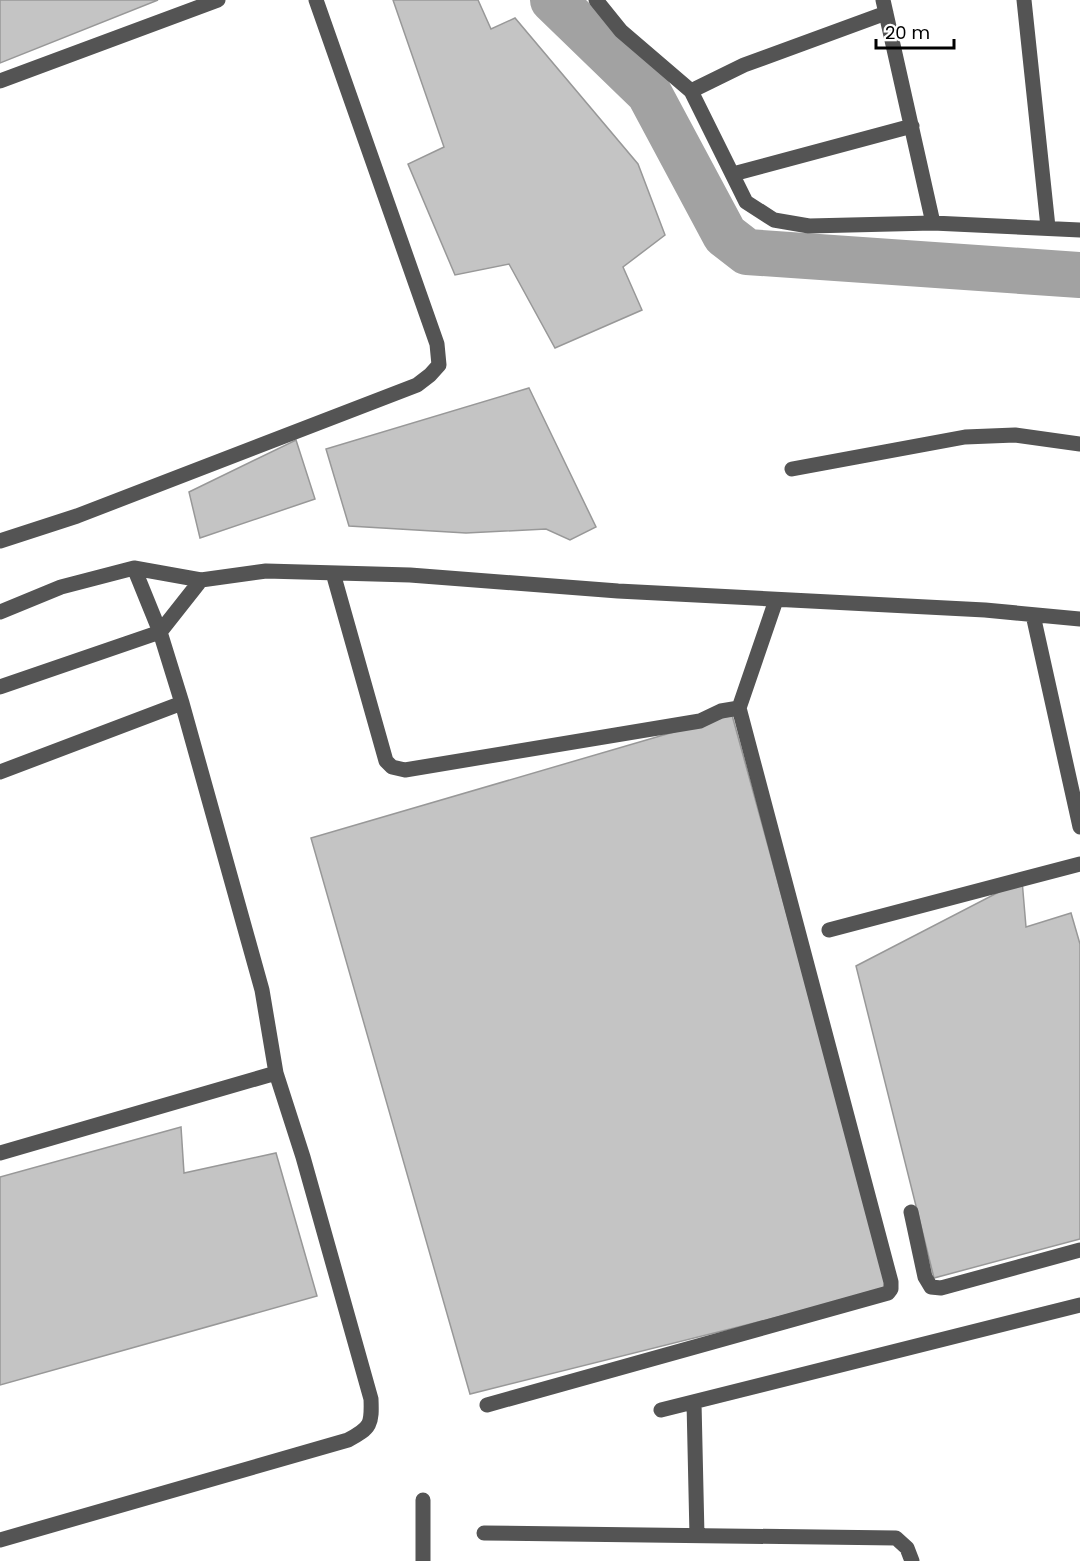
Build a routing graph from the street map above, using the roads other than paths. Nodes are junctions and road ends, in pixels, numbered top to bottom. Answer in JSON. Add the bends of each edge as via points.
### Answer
{"nodes":[{"id":1,"x":218,"y":0,"type":"edge"},
{"id":2,"x":316,"y":0,"type":"edge"},
{"id":3,"x":596,"y":0,"type":"edge"},
{"id":4,"x":1024,"y":0,"type":"edge"},
{"id":5,"x":885,"y":6,"type":"edge"},
{"id":6,"x":0,"y":81,"type":"edge"},
{"id":7,"x":691,"y":91,"type":"junction"},
{"id":8,"x":912,"y":126,"type":"junction"},
{"id":9,"x":733,"y":174,"type":"junction"},
{"id":10,"x":933,"y":223,"type":"junction"},
{"id":11,"x":1048,"y":227,"type":"junction"},
{"id":12,"x":1080,"y":230,"type":"edge"},
{"id":13,"x":1080,"y":444,"type":"edge"},
{"id":14,"x":792,"y":469,"type":"dead end"},
{"id":15,"x":0,"y":541,"type":"edge"},
{"id":16,"x":134,"y":568,"type":"junction"},
{"id":17,"x":333,"y":573,"type":"junction"},
{"id":18,"x":201,"y":580,"type":"junction"},
{"id":19,"x":776,"y":600,"type":"junction"},
{"id":20,"x":0,"y":612,"type":"edge"},
{"id":21,"x":1033,"y":615,"type":"junction"},
{"id":22,"x":1080,"y":619,"type":"edge"},
{"id":23,"x":160,"y":632,"type":"junction"},
{"id":24,"x":0,"y":687,"type":"edge"},
{"id":25,"x":182,"y":703,"type":"junction"},
{"id":26,"x":739,"y":708,"type":"junction"},
{"id":27,"x":0,"y":772,"type":"edge"},
{"id":28,"x":1080,"y":827,"type":"edge"},
{"id":29,"x":1080,"y":864,"type":"edge"},
{"id":30,"x":829,"y":930,"type":"dead end"},
{"id":31,"x":276,"y":1073,"type":"junction"},
{"id":32,"x":0,"y":1153,"type":"edge"},
{"id":33,"x":911,"y":1212,"type":"dead end"},
{"id":34,"x":1080,"y":1251,"type":"edge"},
{"id":35,"x":1080,"y":1305,"type":"edge"},
{"id":36,"x":694,"y":1402,"type":"junction"},
{"id":37,"x":487,"y":1405,"type":"dead end"},
{"id":38,"x":661,"y":1410,"type":"dead end"},
{"id":39,"x":423,"y":1500,"type":"dead end"},
{"id":40,"x":484,"y":1533,"type":"dead end"},
{"id":41,"x":697,"y":1536,"type":"junction"},
{"id":42,"x":0,"y":1540,"type":"edge"},
{"id":43,"x":423,"y":1561,"type":"edge"},
{"id":44,"x":912,"y":1561,"type":"edge"}],
"edges":[{"from":1,"to":6,"type":"street"},
{"from":2,"to":15,"type":"street","via":[[437,344],[439,365],[417,385],[77,516]]},
{"from":3,"to":7,"type":"street","via":[[621,31]]},
{"from":4,"to":11,"type":"street"},
{"from":5,"to":7,"type":"street"},
{"from":5,"to":8,"type":"street"},
{"from":7,"to":9,"type":"street"},
{"from":8,"to":9,"type":"street"},
{"from":8,"to":10,"type":"street"},
{"from":9,"to":10,"type":"street","via":[[746,202],[774,220],[809,226]]},
{"from":10,"to":11,"type":"street"},
{"from":11,"to":12,"type":"street"},
{"from":13,"to":14,"type":"street","via":[[1015,435],[965,437]]},
{"from":16,"to":18,"type":"street"},
{"from":16,"to":20,"type":"street","via":[[61,587]]},
{"from":16,"to":23,"type":"street"},
{"from":17,"to":18,"type":"street","via":[[266,571]]},
{"from":17,"to":19,"type":"street"},
{"from":17,"to":26,"type":"street","via":[[386,761],[392,767],[405,770],[700,721]]},
{"from":18,"to":23,"type":"street"},
{"from":19,"to":21,"type":"street"},
{"from":19,"to":26,"type":"street"},
{"from":21,"to":22,"type":"street"},
{"from":21,"to":28,"type":"street"},
{"from":23,"to":24,"type":"street"},
{"from":23,"to":25,"type":"street"},
{"from":25,"to":27,"type":"street"},
{"from":25,"to":31,"type":"street","via":[[262,990]]},
{"from":26,"to":37,"type":"street","via":[[891,1289],[888,1293]]},
{"from":29,"to":30,"type":"street"},
{"from":31,"to":32,"type":"street"},
{"from":31,"to":42,"type":"street","via":[[371,1399],[371,1420],[362,1432],[348,1440]]},
{"from":33,"to":34,"type":"street","via":[[925,1277],[931,1287],[941,1288]]},
{"from":35,"to":36,"type":"street"},
{"from":36,"to":38,"type":"street"},
{"from":36,"to":41,"type":"street"},
{"from":39,"to":43,"type":"street"},
{"from":40,"to":41,"type":"street"},
{"from":41,"to":44,"type":"street","via":[[896,1538],[907,1548]]}]}
